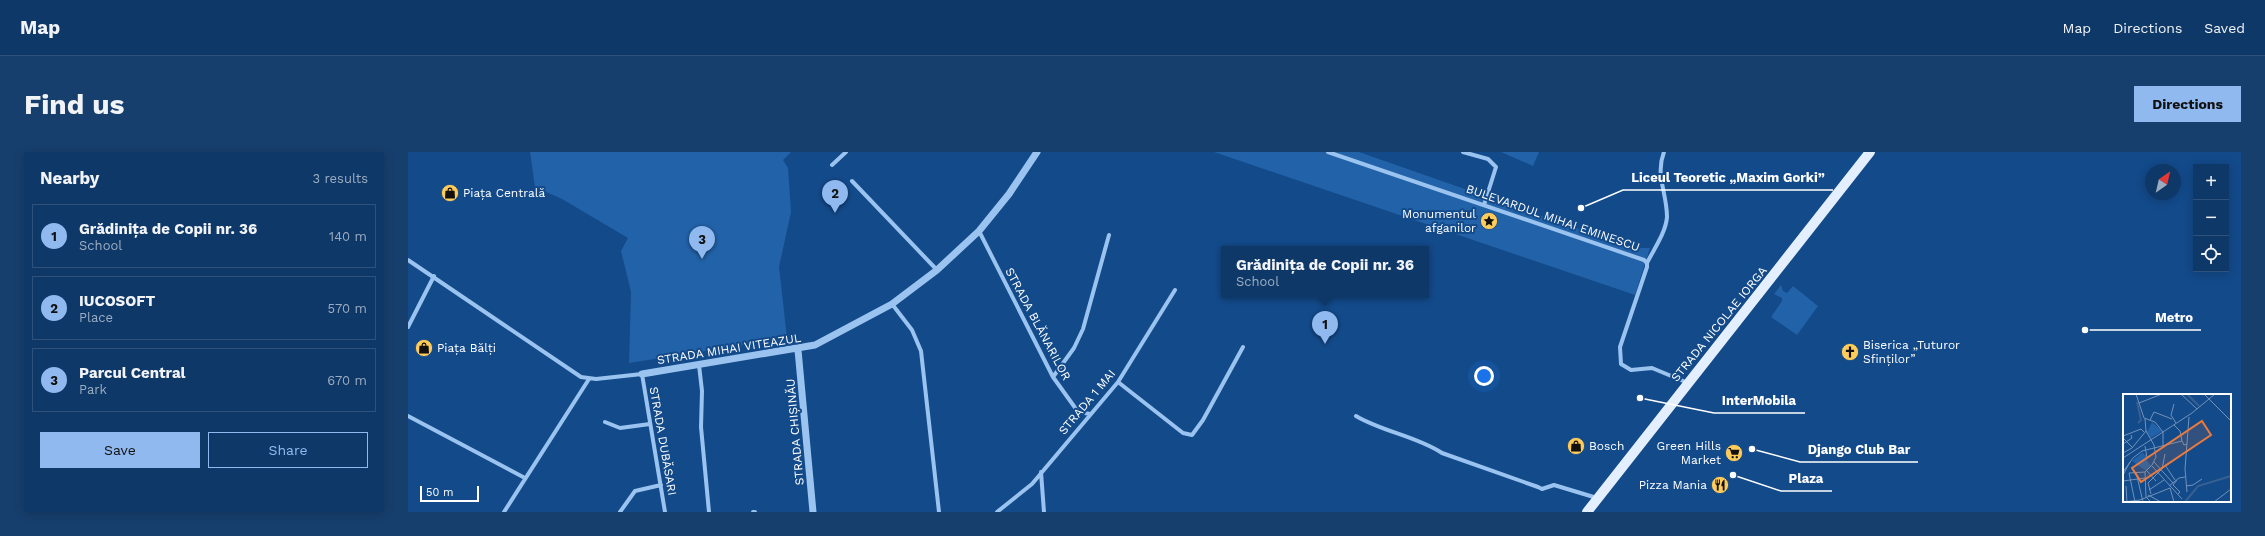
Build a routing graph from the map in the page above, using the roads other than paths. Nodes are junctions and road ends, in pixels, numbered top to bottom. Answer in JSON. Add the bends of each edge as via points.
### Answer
{"nodes":[{"id":1,"x":846,"y":152,"type":"edge"},
{"id":2,"x":1037,"y":152,"type":"edge"},
{"id":3,"x":1328,"y":152,"type":"edge"},
{"id":4,"x":1463,"y":152,"type":"edge"},
{"id":5,"x":1664,"y":152,"type":"edge"},
{"id":6,"x":1870,"y":152,"type":"edge"},
{"id":7,"x":832,"y":165,"type":"dead end"},
{"id":8,"x":852,"y":181,"type":"dead end"},
{"id":9,"x":1484,"y":205,"type":"junction"},
{"id":10,"x":979,"y":231,"type":"junction"},
{"id":11,"x":1108,"y":235,"type":"dead end"},
{"id":12,"x":408,"y":260,"type":"edge"},
{"id":13,"x":1647,"y":263,"type":"junction"},
{"id":14,"x":937,"y":270,"type":"junction"},
{"id":15,"x":434,"y":276,"type":"junction"},
{"id":16,"x":1175,"y":290,"type":"dead end"},
{"id":17,"x":892,"y":304,"type":"junction"},
{"id":18,"x":408,"y":327,"type":"edge"},
{"id":19,"x":1243,"y":347,"type":"dead end"},
{"id":20,"x":798,"y":350,"type":"junction"},
{"id":21,"x":699,"y":365,"type":"junction"},
{"id":22,"x":642,"y":374,"type":"junction"},
{"id":23,"x":1053,"y":378,"type":"junction"},
{"id":24,"x":589,"y":379,"type":"junction"},
{"id":25,"x":1118,"y":382,"type":"junction"},
{"id":26,"x":1688,"y":383,"type":"junction"},
{"id":27,"x":1090,"y":414,"type":"junction"},
{"id":28,"x":408,"y":416,"type":"edge"},
{"id":29,"x":1356,"y":416,"type":"dead end"},
{"id":30,"x":605,"y":422,"type":"dead end"},
{"id":31,"x":650,"y":424,"type":"junction"},
{"id":32,"x":1041,"y":472,"type":"junction"},
{"id":33,"x":525,"y":478,"type":"junction"},
{"id":34,"x":661,"y":485,"type":"junction"},
{"id":35,"x":1597,"y":499,"type":"junction"},
{"id":36,"x":504,"y":512,"type":"edge"},
{"id":37,"x":620,"y":512,"type":"edge"},
{"id":38,"x":665,"y":512,"type":"edge"},
{"id":39,"x":709,"y":512,"type":"edge"},
{"id":40,"x":813,"y":512,"type":"edge"},
{"id":41,"x":939,"y":512,"type":"edge"},
{"id":42,"x":997,"y":512,"type":"edge"},
{"id":43,"x":1044,"y":512,"type":"edge"},
{"id":44,"x":1587,"y":512,"type":"edge"}],
"edges":[{"from":1,"to":7,"type":"street"},
{"from":2,"to":10,"type":"street","name":"STRADA MIHAI VITEAZUL","via":[[1009,194]]},
{"from":3,"to":9,"type":"street","name":"BULEVARDUL MIHAI EMINESCU"},
{"from":4,"to":9,"type":"street","via":[[1488,160],[1496,167]]},
{"from":5,"to":13,"type":"street","via":[[1660,163],[1660,178],[1667,216],[1665,228]]},
{"from":6,"to":26,"type":"main road","name":"STRADA NICOLAE IORGA"},
{"from":8,"to":14,"type":"street"},
{"from":9,"to":13,"type":"street","name":"BULEVARDUL MIHAI EMINESCU","via":[[1628,254]]},
{"from":10,"to":14,"type":"street","name":"STRADA MIHAI VITEAZUL"},
{"from":10,"to":23,"type":"street","name":"STRADA BLĂNARILOR"},
{"from":11,"to":23,"type":"street","via":[[1083,329],[1074,348]]},
{"from":12,"to":15,"type":"street","name":"STRADA MIHAI VITEAZUL"},
{"from":13,"to":26,"type":"street","name":"BULEVARDUL MIHAI EMINESCU","via":[[1620,347],[1621,364],[1632,370],[1652,368]]},
{"from":14,"to":17,"type":"street","name":"STRADA MIHAI VITEAZUL"},
{"from":15,"to":18,"type":"street"},
{"from":15,"to":24,"type":"street","name":"STRADA MIHAI VITEAZUL","via":[[572,372]]},
{"from":16,"to":25,"type":"street","name":"STRADA 1 MAI"},
{"from":17,"to":20,"type":"street","name":"STRADA MIHAI VITEAZUL","via":[[830,338]]},
{"from":17,"to":41,"type":"street","via":[[912,330],[920,351]]},
{"from":19,"to":25,"type":"street","via":[[1192,435],[1183,433]]},
{"from":20,"to":21,"type":"street","name":"STRADA MIHAI VITEAZUL"},
{"from":20,"to":40,"type":"street","name":"STRADA CHIȘINĂU"},
{"from":21,"to":22,"type":"street","name":"STRADA MIHAI VITEAZUL"},
{"from":21,"to":39,"type":"street","via":[[702,391],[701,427]]},
{"from":22,"to":24,"type":"street","name":"STRADA MIHAI VITEAZUL"},
{"from":22,"to":31,"type":"street","name":"STRADA DUBĂSARI"},
{"from":23,"to":27,"type":"street","name":"STRADA BLĂNARILOR","via":[[1076,409]]},
{"from":24,"to":33,"type":"street"},
{"from":25,"to":27,"type":"street","name":"STRADA 1 MAI"},
{"from":26,"to":35,"type":"main road","name":"STRADA NICOLAE IORGA"},
{"from":27,"to":32,"type":"street","name":"STRADA 1 MAI"},
{"from":28,"to":33,"type":"street"},
{"from":29,"to":35,"type":"street","via":[[1376,426],[1429,444],[1442,453],[1542,489],[1554,485]]},
{"from":30,"to":31,"type":"street","via":[[620,428]]},
{"from":31,"to":34,"type":"street","name":"STRADA DUBĂSARI"},
{"from":32,"to":42,"type":"street","name":"STRADA 1 MAI","via":[[1027,488]]},
{"from":32,"to":43,"type":"street"},
{"from":33,"to":36,"type":"street"},
{"from":34,"to":37,"type":"street","via":[[635,491]]},
{"from":34,"to":38,"type":"street","name":"STRADA DUBĂSARI"},
{"from":35,"to":44,"type":"main road","name":"STRADA NICOLAE IORGA"}]}
